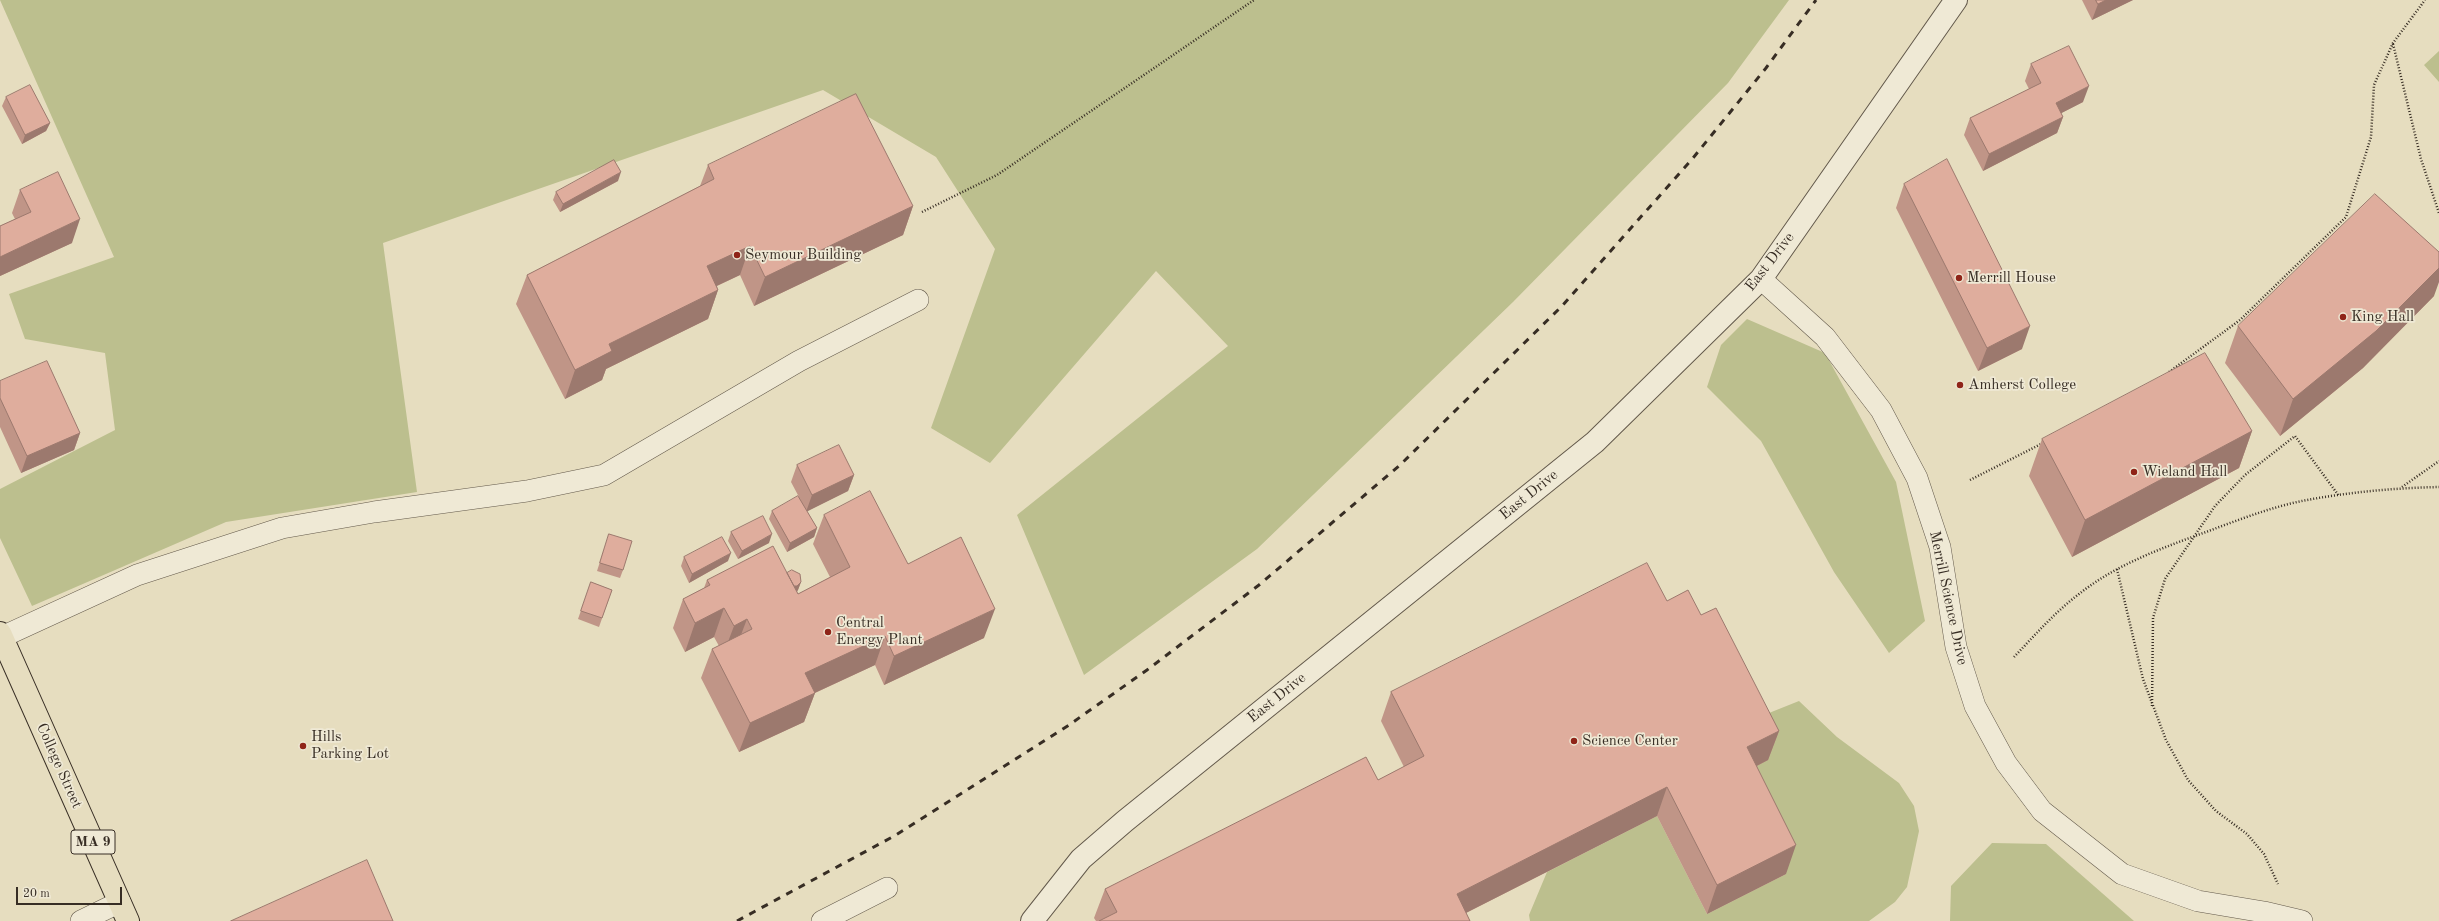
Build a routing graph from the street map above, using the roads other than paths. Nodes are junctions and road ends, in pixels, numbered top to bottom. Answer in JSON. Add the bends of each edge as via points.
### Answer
{"nodes":[{"id":1,"x":1956,"y":0,"type":"edge"},
{"id":2,"x":1761,"y":279,"type":"junction"},
{"id":3,"x":918,"y":300,"type":"dead end"},
{"id":4,"x":1,"y":636,"type":"edge"},
{"id":5,"x":886,"y":888,"type":"dead end"},
{"id":6,"x":124,"y":912,"type":"edge"},
{"id":7,"x":81,"y":921,"type":"edge"},
{"id":8,"x":822,"y":921,"type":"edge"},
{"id":9,"x":1032,"y":921,"type":"edge"},
{"id":10,"x":2302,"y":921,"type":"edge"}],
"edges":[{"from":1,"to":2,"type":"street","name":"East Drive"},
{"from":2,"to":9,"type":"street","name":"East Drive","via":[[1595,442],[1081,859]]},
{"from":2,"to":10,"type":"lane","name":"Merrill Science Drive","via":[[1825,336],[1881,410],[1917,478],[1940,547],[1956,647],[1975,706],[2006,763],[2042,811],[2122,874],[2198,901]]},
{"from":3,"to":4,"type":"lane","via":[[799,360],[604,475],[527,491],[374,512],[282,528],[137,575]]},
{"from":4,"to":6,"type":"highway","name":"College Street","number":"MA 9"},
{"from":5,"to":8,"type":"lane"},
{"from":6,"to":7,"type":"lane"}]}
